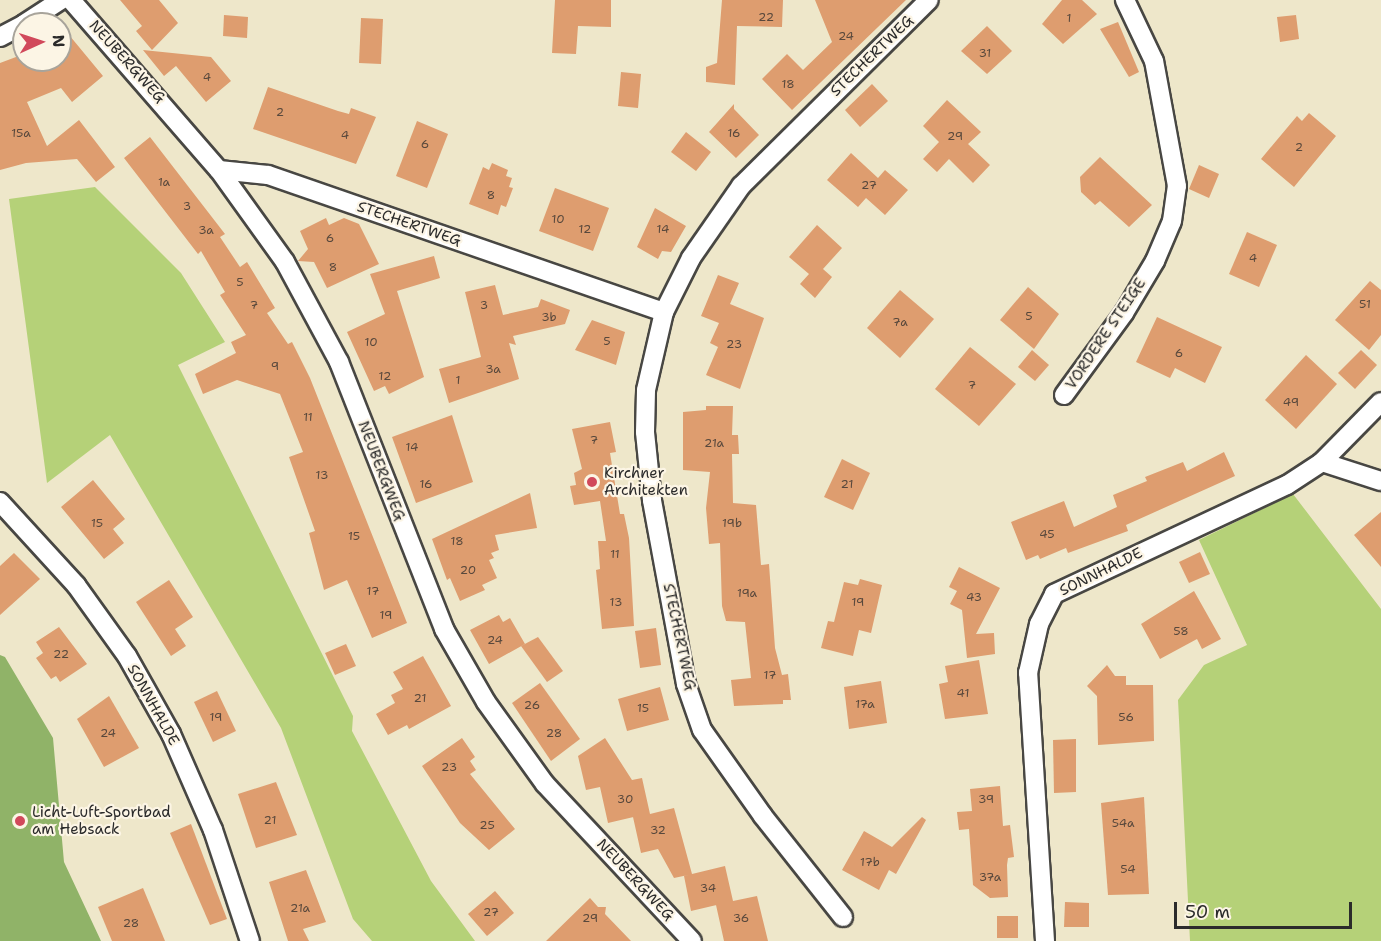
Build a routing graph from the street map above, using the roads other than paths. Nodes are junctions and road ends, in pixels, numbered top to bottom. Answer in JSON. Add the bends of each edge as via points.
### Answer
{"nodes":[{"id":1,"x":61,"y":0,"type":"edge"},
{"id":2,"x":71,"y":0,"type":"edge"},
{"id":3,"x":929,"y":0,"type":"edge"},
{"id":4,"x":1125,"y":0,"type":"edge"},
{"id":5,"x":42,"y":12,"type":"edge"},
{"id":6,"x":219,"y":170,"type":"junction"},
{"id":7,"x":663,"y":312,"type":"junction"},
{"id":8,"x":1064,"y":395,"type":"dead end"},
{"id":9,"x":1381,"y":402,"type":"edge"},
{"id":10,"x":1322,"y":462,"type":"junction"},
{"id":11,"x":1381,"y":481,"type":"edge"},
{"id":12,"x":0,"y":502,"type":"edge"},
{"id":13,"x":843,"y":917,"type":"dead end"},
{"id":14,"x":250,"y":941,"type":"edge"},
{"id":15,"x":692,"y":941,"type":"edge"},
{"id":16,"x":1045,"y":941,"type":"edge"}],
"edges":[{"from":1,"to":5,"type":"street"},
{"from":2,"to":6,"type":"street","name":"NEUBERGWEG"},
{"from":3,"to":7,"type":"street","name":"STECHERTWEG","via":[[741,186],[691,258]]},
{"from":4,"to":8,"type":"street","name":"VORDERE STEIGE","via":[[1154,61],[1174,164],[1172,222],[1155,261],[1124,313]]},
{"from":6,"to":7,"type":"street","name":"STECHERTWEG","via":[[268,175]]},
{"from":6,"to":15,"type":"street","name":"NEUBERGWEG","via":[[285,262],[315,313],[339,362],[444,628],[486,702],[545,784]]},
{"from":7,"to":13,"type":"street","name":"STECHERTWEG","via":[[646,390],[645,432],[652,500],[686,684],[702,730]]},
{"from":9,"to":10,"type":"street","name":"SONNHALDE"},
{"from":10,"to":11,"type":"street"},
{"from":10,"to":16,"type":"street","name":"SONNHALDE","via":[[1287,485],[1054,594],[1039,624],[1028,673]]},
{"from":12,"to":14,"type":"street","name":"SONNHALDE","via":[[76,585],[127,656],[171,734],[208,819]]}]}
